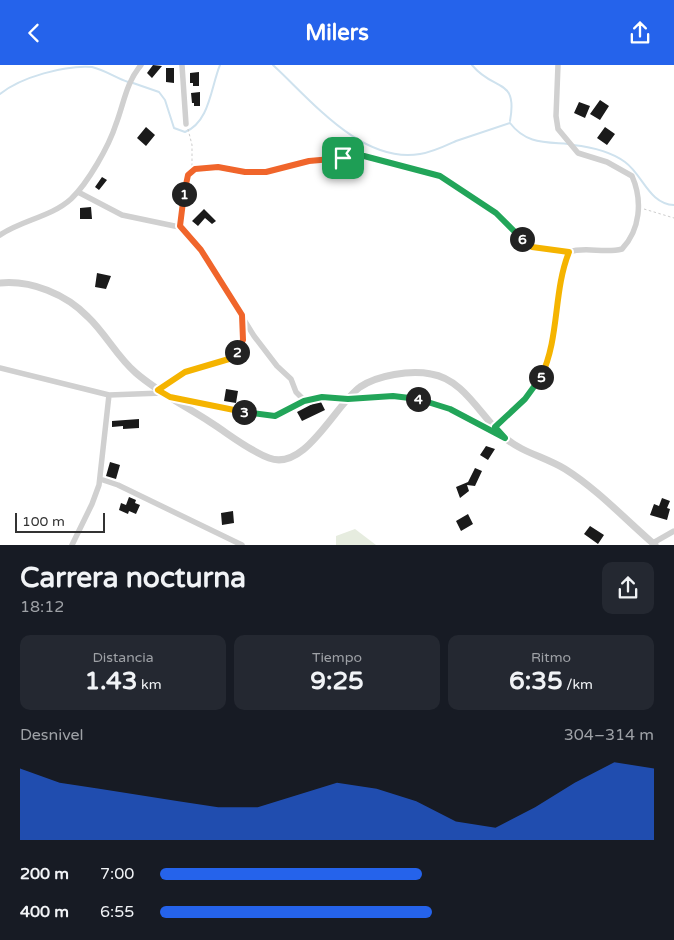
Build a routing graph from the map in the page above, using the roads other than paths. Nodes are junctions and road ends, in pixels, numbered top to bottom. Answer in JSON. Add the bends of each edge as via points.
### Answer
{"nodes":[{"id":1,"x":141,"y":65,"type":"edge"},
{"id":2,"x":182,"y":65,"type":"edge"},
{"id":3,"x":558,"y":65,"type":"edge"},
{"id":4,"x":186,"y":125,"type":"road end"},
{"id":5,"x":78,"y":192,"type":"junction"},
{"id":6,"x":0,"y":235,"type":"edge"},
{"id":7,"x":0,"y":283,"type":"edge"},
{"id":8,"x":0,"y":368,"type":"edge"},
{"id":9,"x":160,"y":391,"type":"junction"},
{"id":10,"x":109,"y":395,"type":"junction"},
{"id":11,"x":170,"y":397,"type":"junction"},
{"id":12,"x":348,"y":399,"type":"junction"},
{"id":13,"x":304,"y":401,"type":"junction"},
{"id":14,"x":495,"y":427,"type":"junction"},
{"id":15,"x":505,"y":438,"type":"junction"},
{"id":16,"x":100,"y":479,"type":"junction"},
{"id":17,"x":674,"y":531,"type":"edge"},
{"id":18,"x":654,"y":544,"type":"edge"},
{"id":19,"x":72,"y":545,"type":"edge"},
{"id":20,"x":242,"y":545,"type":"edge"}],
"edges":[{"from":1,"to":5,"type":"street","via":[[130,79],[106,150]]},
{"from":2,"to":4,"type":"street"},
{"from":3,"to":14,"type":"street","via":[[556,122],[575,151],[618,167],[632,176],[636,185],[637,224],[633,236],[622,249],[569,252],[545,369],[533,389]]},
{"from":5,"to":6,"type":"street","via":[[51,213]]},
{"from":5,"to":13,"type":"street","via":[[122,215],[180,226],[201,250],[254,337],[291,379]]},
{"from":7,"to":9,"type":"street","via":[[36,287],[76,306],[89,317],[126,365]]},
{"from":8,"to":10,"type":"street"},
{"from":9,"to":10,"type":"street"},
{"from":9,"to":11,"type":"street"},
{"from":10,"to":16,"type":"street"},
{"from":11,"to":12,"type":"street","via":[[276,461],[294,458],[303,451]]},
{"from":11,"to":13,"type":"street","via":[[267,416],[287,412]]},
{"from":12,"to":13,"type":"street","via":[[322,397]]},
{"from":12,"to":14,"type":"street","via":[[376,379],[432,374],[468,396]]},
{"from":12,"to":15,"type":"street","via":[[393,396],[429,402],[450,409]]},
{"from":14,"to":15,"type":"street"},
{"from":15,"to":18,"type":"street","via":[[577,477]]},
{"from":16,"to":19,"type":"street","via":[[96,495]]},
{"from":16,"to":20,"type":"street"},
{"from":17,"to":18,"type":"street"}]}
